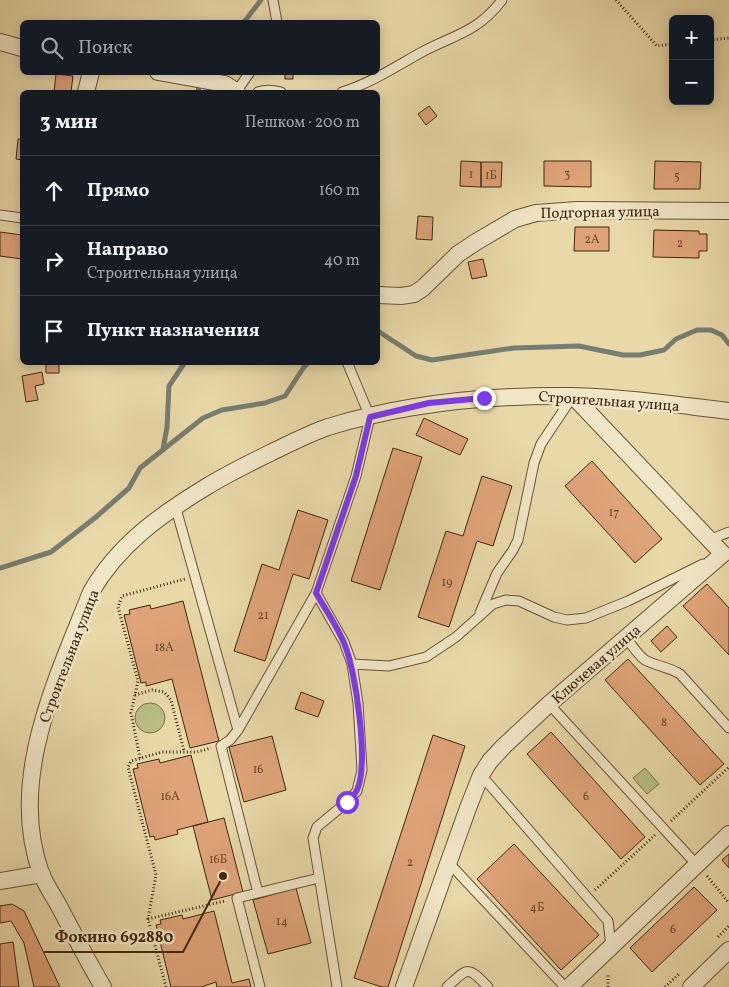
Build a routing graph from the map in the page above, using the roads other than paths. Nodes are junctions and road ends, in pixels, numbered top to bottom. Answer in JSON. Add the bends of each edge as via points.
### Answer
{"nodes":[{"id":1,"x":273,"y":0,"type":"edge"},
{"id":2,"x":502,"y":0,"type":"edge"},
{"id":3,"x":277,"y":20,"type":"edge"},
{"id":4,"x":0,"y":42,"type":"edge"},
{"id":5,"x":20,"y":47,"type":"edge"},
{"id":6,"x":90,"y":75,"type":"edge"},
{"id":7,"x":174,"y":75,"type":"edge"},
{"id":8,"x":248,"y":75,"type":"edge"},
{"id":9,"x":86,"y":90,"type":"edge"},
{"id":10,"x":233,"y":90,"type":"edge"},
{"id":11,"x":237,"y":90,"type":"edge"},
{"id":12,"x":348,"y":90,"type":"edge"},
{"id":13,"x":729,"y":211,"type":"edge"},
{"id":14,"x":0,"y":216,"type":"edge"},
{"id":15,"x":20,"y":218,"type":"edge"},
{"id":16,"x":380,"y":295,"type":"edge"},
{"id":17,"x":348,"y":365,"type":"edge"},
{"id":18,"x":573,"y":396,"type":"junction"},
{"id":19,"x":729,"y":411,"type":"edge"},
{"id":20,"x":370,"y":417,"type":"junction"},
{"id":21,"x":175,"y":506,"type":"junction"},
{"id":22,"x":729,"y":532,"type":"edge"},
{"id":23,"x":709,"y":540,"type":"junction"},
{"id":24,"x":726,"y":557,"type":"edge"},
{"id":25,"x":316,"y":593,"type":"junction"},
{"id":26,"x":479,"y":615,"type":"junction"},
{"id":27,"x":626,"y":638,"type":"junction"},
{"id":28,"x":352,"y":664,"type":"junction"},
{"id":29,"x":549,"y":704,"type":"junction"},
{"id":30,"x":729,"y":728,"type":"edge"},
{"id":31,"x":238,"y":730,"type":"junction"},
{"id":32,"x":481,"y":775,"type":"junction"},
{"id":33,"x":729,"y":834,"type":"edge"},
{"id":34,"x":448,"y":862,"type":"junction"},
{"id":35,"x":697,"y":865,"type":"junction"},
{"id":36,"x":42,"y":874,"type":"junction"},
{"id":37,"x":319,"y":878,"type":"junction"},
{"id":38,"x":0,"y":881,"type":"edge"},
{"id":39,"x":258,"y":893,"type":"junction"},
{"id":40,"x":611,"y":946,"type":"junction"},
{"id":41,"x":729,"y":950,"type":"edge"},
{"id":42,"x":102,"y":987,"type":"edge"},
{"id":43,"x":260,"y":987,"type":"edge"},
{"id":44,"x":337,"y":987,"type":"edge"},
{"id":45,"x":404,"y":987,"type":"edge"},
{"id":46,"x":446,"y":987,"type":"edge"},
{"id":47,"x":488,"y":987,"type":"edge"},
{"id":48,"x":567,"y":987,"type":"edge"},
{"id":49,"x":691,"y":987,"type":"edge"}],
"edges":[{"from":1,"to":3,"type":"lane"},
{"from":2,"to":12,"type":"lane","via":[[490,15],[464,34]]},
{"from":4,"to":5,"type":"street"},
{"from":6,"to":9,"type":"street"},
{"from":7,"to":10,"type":"street","via":[[224,84]]},
{"from":8,"to":11,"type":"lane"},
{"from":13,"to":16,"type":"street","name":"Подгорная улица","via":[[576,210],[536,213],[515,219],[476,242],[414,294]]},
{"from":14,"to":15,"type":"lane"},
{"from":17,"to":20,"type":"lane"},
{"from":18,"to":19,"type":"street","name":"Строительная улица"},
{"from":18,"to":20,"type":"street","name":"Строительная улица","via":[[500,397],[429,403]]},
{"from":18,"to":23,"type":"street"},
{"from":18,"to":26,"type":"lane","via":[[541,444],[518,540],[497,573]]},
{"from":20,"to":21,"type":"street","name":"Строительная улица","via":[[292,442],[223,476]]},
{"from":20,"to":25,"type":"lane","via":[[356,476]]},
{"from":21,"to":31,"type":"lane"},
{"from":21,"to":36,"type":"street","name":"Строительная улица","via":[[140,533],[99,578],[90,592],[51,695],[35,752],[30,792],[32,837]]},
{"from":22,"to":23,"type":"lane"},
{"from":23,"to":24,"type":"street"},
{"from":24,"to":26,"type":"lane","via":[[586,618],[567,620],[519,601],[506,600],[493,604]]},
{"from":24,"to":27,"type":"street","name":"Ключевая улица"},
{"from":25,"to":28,"type":"lane","via":[[344,642]]},
{"from":25,"to":31,"type":"lane"},
{"from":26,"to":28,"type":"lane","via":[[456,637],[426,657],[388,666]]},
{"from":27,"to":29,"type":"street","name":"Ключевая улица"},
{"from":27,"to":30,"type":"lane","via":[[643,658],[680,674]]},
{"from":28,"to":37,"type":"lane","via":[[362,770],[357,791],[317,827],[313,838]]},
{"from":29,"to":32,"type":"street","name":"Ключевая улица","via":[[504,746]]},
{"from":29,"to":35,"type":"lane"},
{"from":31,"to":39,"type":"lane","via":[[220,746]]},
{"from":32,"to":34,"type":"street","name":"Ключевая улица"},
{"from":32,"to":40,"type":"lane","via":[[608,920]]},
{"from":33,"to":35,"type":"street"},
{"from":34,"to":45,"type":"street","name":"Ключевая улица"},
{"from":34,"to":48,"type":"lane"},
{"from":35,"to":40,"type":"street"},
{"from":36,"to":38,"type":"street"},
{"from":36,"to":42,"type":"street","name":"Строительная улица"},
{"from":37,"to":39,"type":"lane"},
{"from":37,"to":44,"type":"lane"},
{"from":39,"to":43,"type":"lane","via":[[237,898]]},
{"from":40,"to":48,"type":"street"},
{"from":41,"to":49,"type":"street"},
{"from":46,"to":47,"type":"lane","via":[[464,971],[470,970]]}]}
